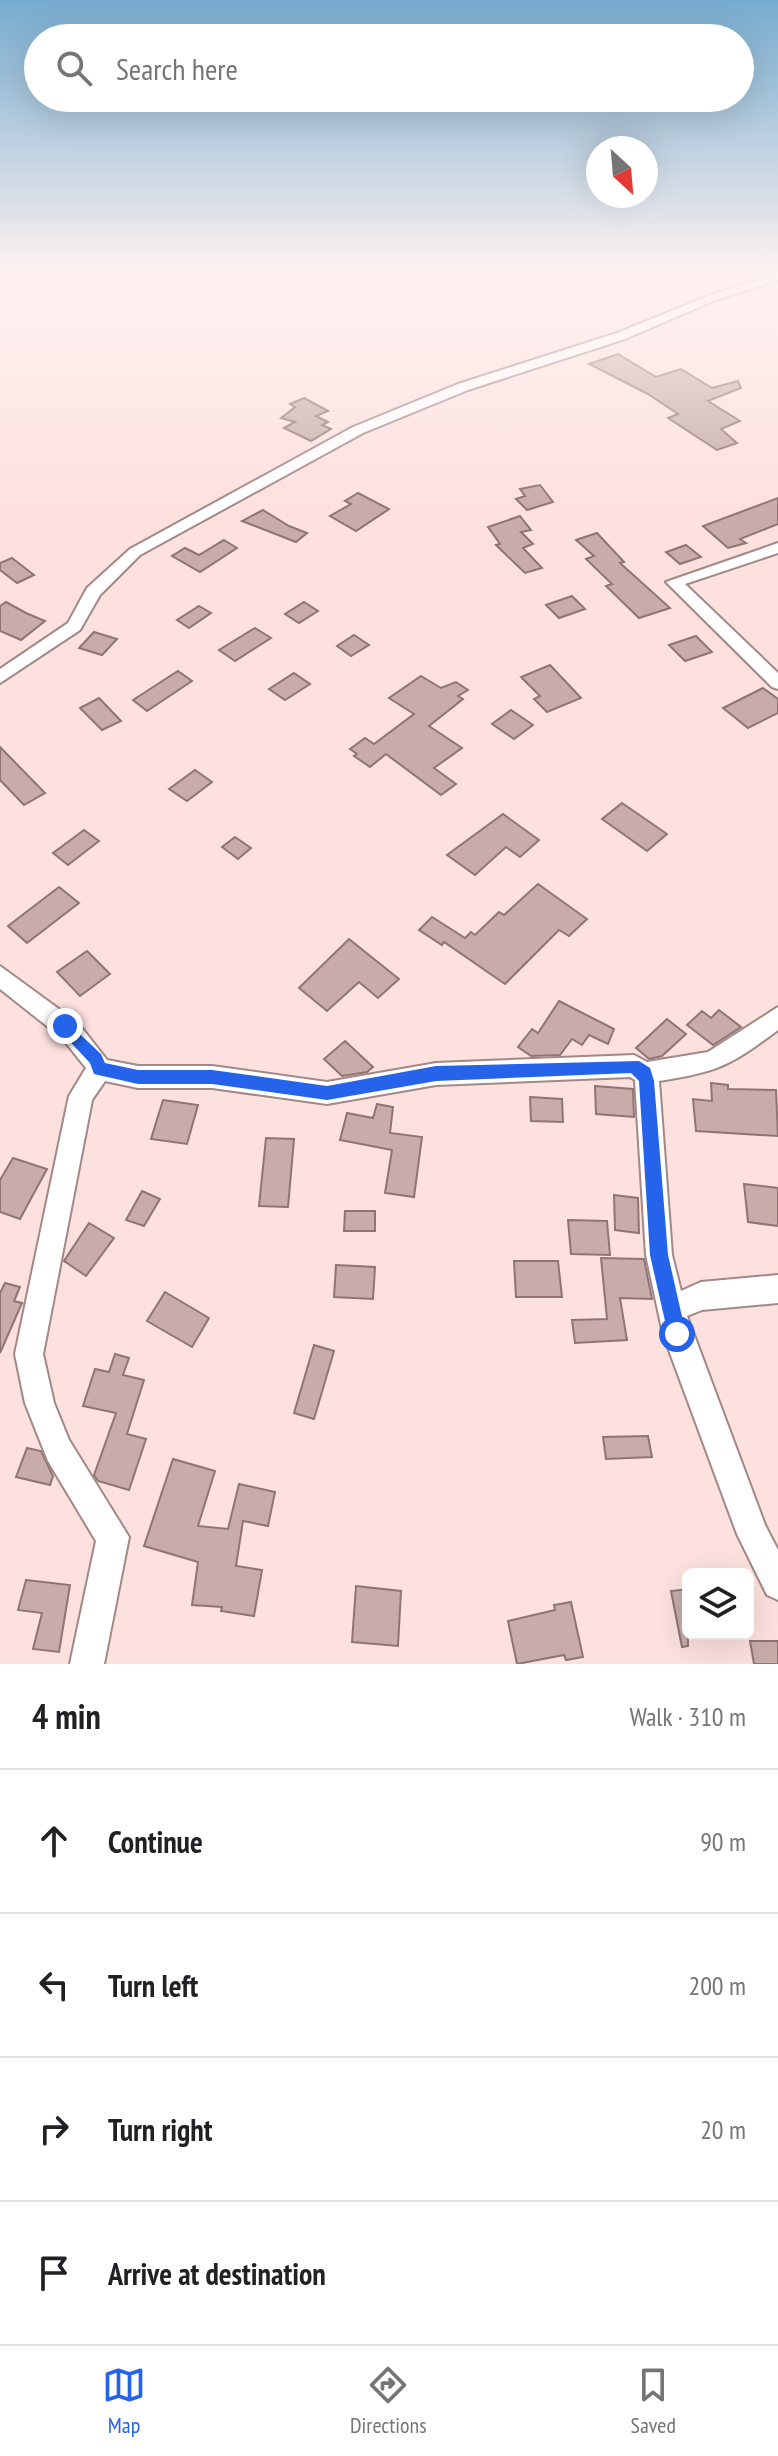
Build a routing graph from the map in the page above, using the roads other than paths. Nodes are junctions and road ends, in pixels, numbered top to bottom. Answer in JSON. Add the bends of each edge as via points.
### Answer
{"nodes":[{"id":1,"x":576,"y":351,"type":"edge"},
{"id":2,"x":778,"y":548,"type":"edge"},
{"id":3,"x":0,"y":677,"type":"edge"},
{"id":4,"x":778,"y":683,"type":"edge"},
{"id":5,"x":0,"y":976,"type":"edge"},
{"id":6,"x":778,"y":1017,"type":"edge"},
{"id":7,"x":99,"y":1069,"type":"junction"},
{"id":8,"x":644,"y":1073,"type":"junction"},
{"id":9,"x":778,"y":1289,"type":"edge"},
{"id":10,"x":671,"y":1309,"type":"junction"},
{"id":11,"x":778,"y":1584,"type":"edge"},
{"id":12,"x":87,"y":1664,"type":"edge"}],
"edges":[{"from":1,"to":3,"type":"street","via":[[463,387],[358,430],[135,552],[93,592],[74,626]]},
{"from":2,"to":4,"type":"street","via":[[674,582]]},
{"from":5,"to":7,"type":"street","via":[[65,1026]]},
{"from":6,"to":8,"type":"street","via":[[711,1062]]},
{"from":7,"to":8,"type":"street","via":[[327,1093],[436,1074],[619,1065]]},
{"from":7,"to":12,"type":"street","via":[[81,1096],[29,1354],[33,1388],[50,1428],[87,1504],[113,1537]]},
{"from":8,"to":10,"type":"street","via":[[659,1255]]},
{"from":9,"to":10,"type":"street","via":[[701,1296]]},
{"from":10,"to":11,"type":"street","via":[[753,1534]]}]}
